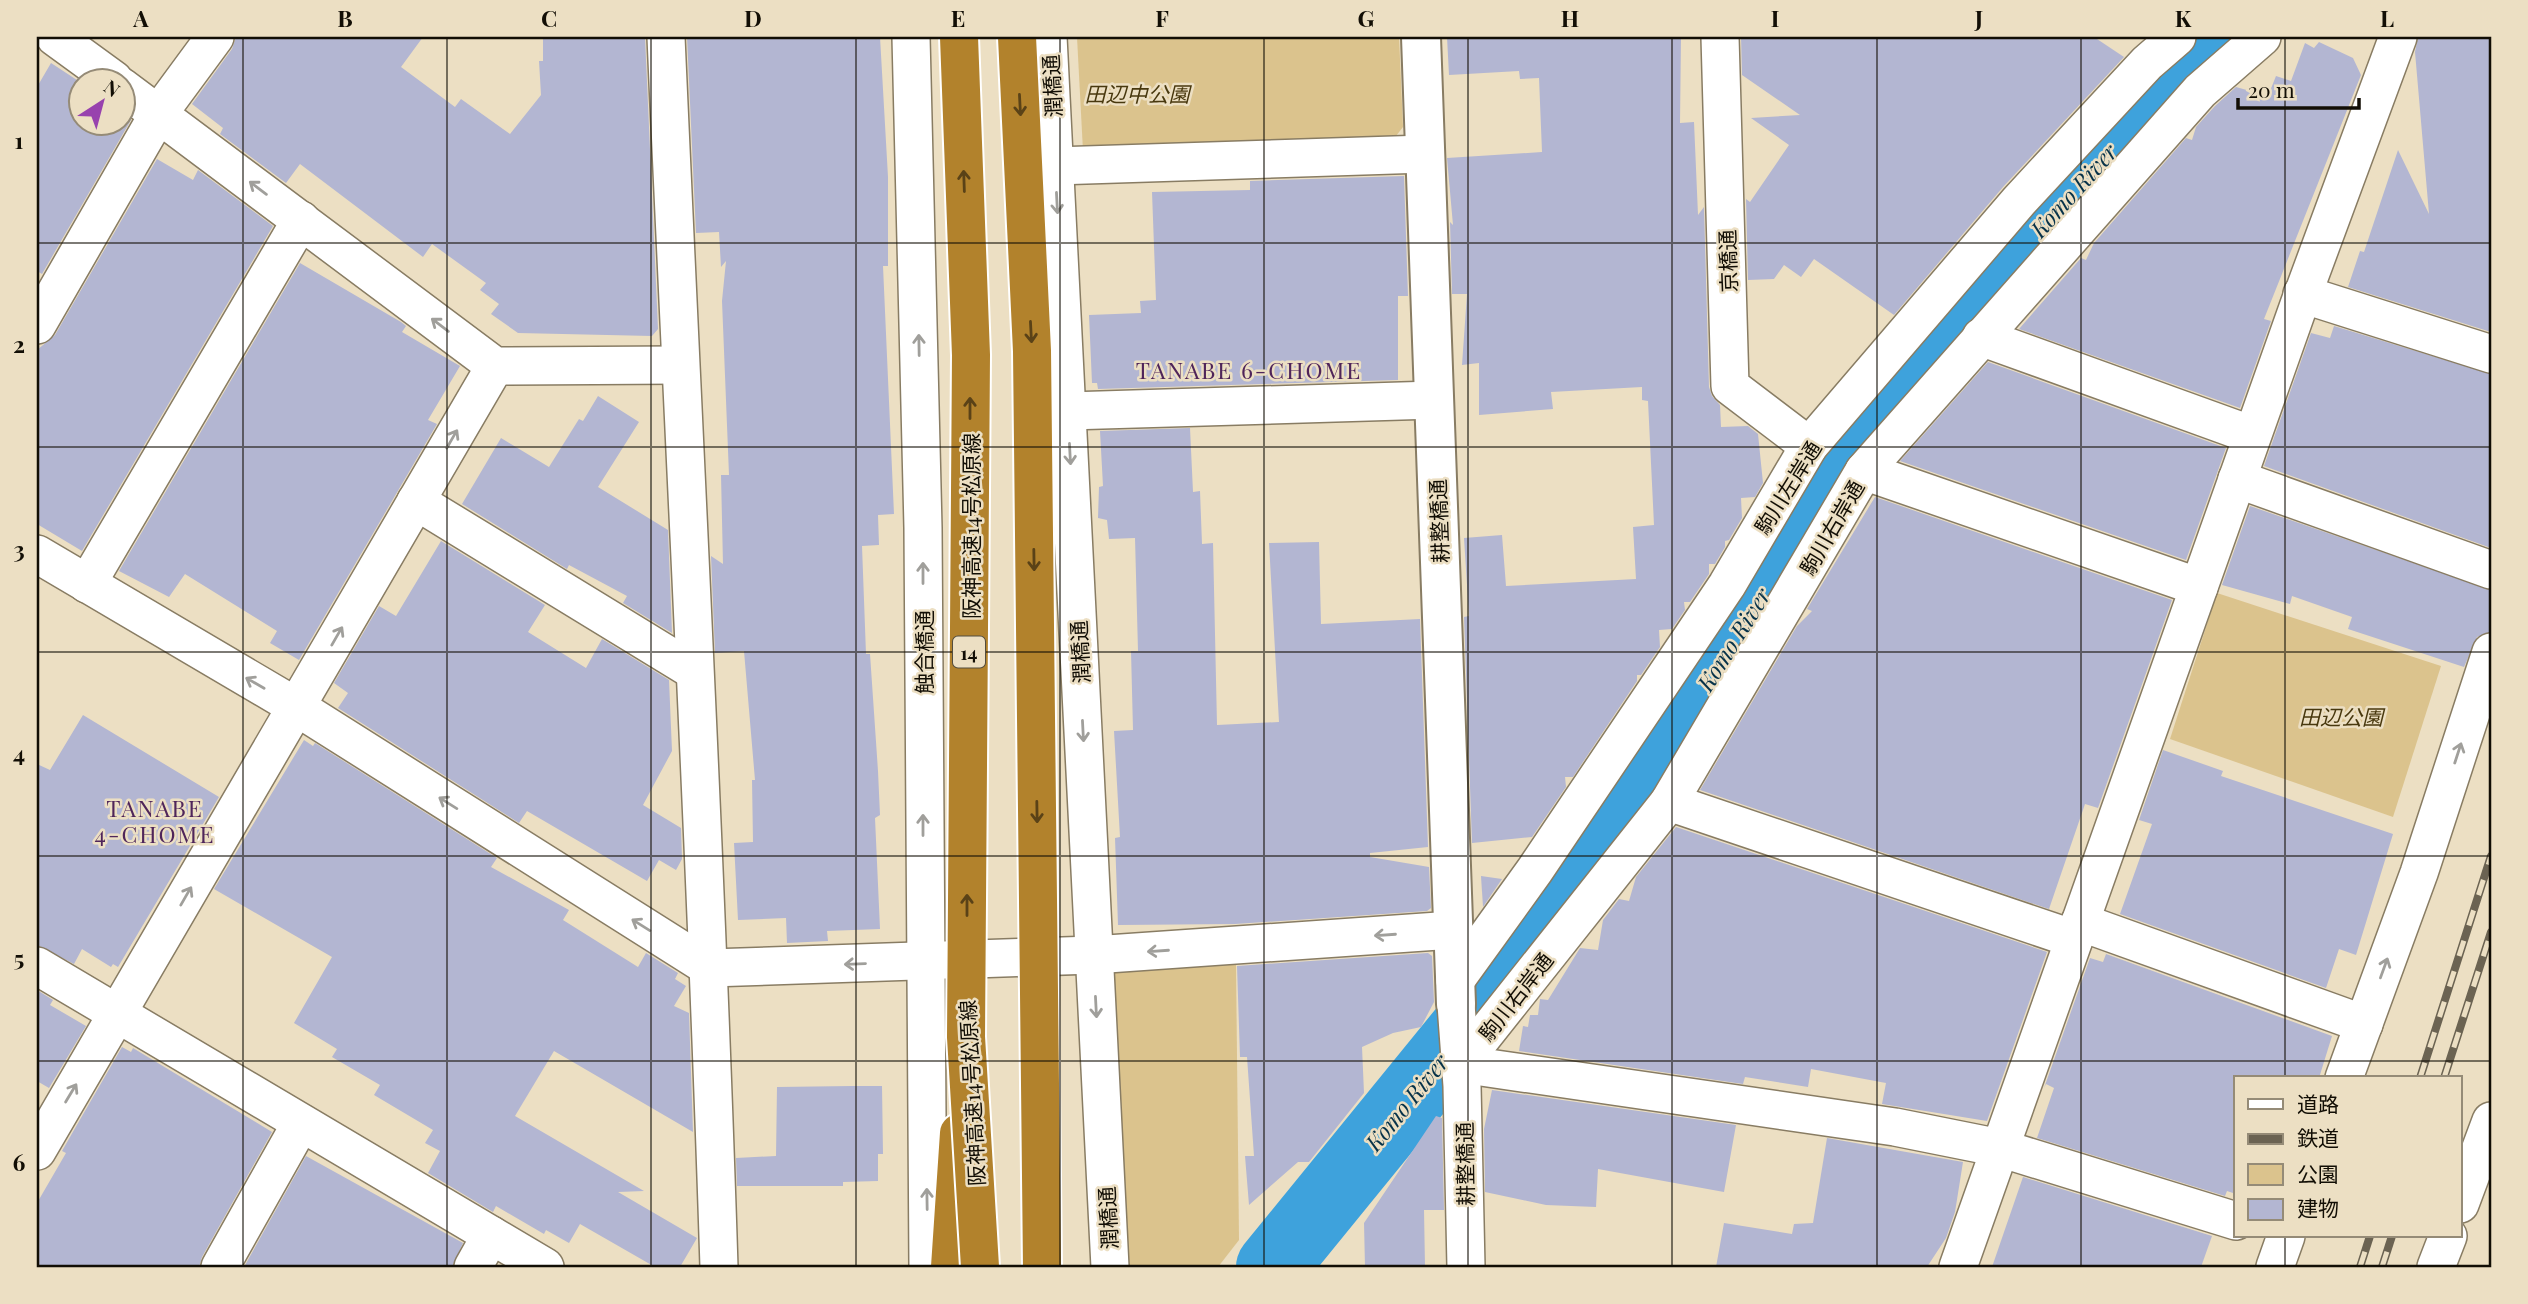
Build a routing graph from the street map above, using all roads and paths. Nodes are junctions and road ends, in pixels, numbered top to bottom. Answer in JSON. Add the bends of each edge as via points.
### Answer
{"nodes":[{"id":1,"x":55,"y":37,"type":"edge"},
{"id":2,"x":215,"y":37,"type":"edge"},
{"id":3,"x":666,"y":37,"type":"edge"},
{"id":4,"x":911,"y":37,"type":"edge"},
{"id":5,"x":959,"y":37,"type":"edge"},
{"id":6,"x":1017,"y":37,"type":"edge"},
{"id":7,"x":1048,"y":37,"type":"edge"},
{"id":8,"x":1421,"y":37,"type":"edge"},
{"id":9,"x":1720,"y":37,"type":"edge"},
{"id":10,"x":2262,"y":37,"type":"edge"},
{"id":11,"x":2398,"y":37,"type":"edge"},
{"id":12,"x":2158,"y":42,"type":"edge"},
{"id":13,"x":95,"y":66,"type":"edge"},
{"id":14,"x":136,"y":97,"type":"edge"},
{"id":15,"x":159,"y":113,"type":"junction"},
{"id":16,"x":1425,"y":154,"type":"junction"},
{"id":17,"x":1055,"y":166,"type":"junction"},
{"id":18,"x":300,"y":220,"type":"junction"},
{"id":19,"x":2302,"y":294,"type":"junction"},
{"id":20,"x":37,"y":325,"type":"edge"},
{"id":21,"x":1981,"y":337,"type":"junction"},
{"id":22,"x":2491,"y":354,"type":"edge"},
{"id":23,"x":680,"y":365,"type":"junction"},
{"id":24,"x":495,"y":366,"type":"junction"},
{"id":25,"x":1434,"y":400,"type":"junction"},
{"id":26,"x":1068,"y":411,"type":"junction"},
{"id":27,"x":2252,"y":435,"type":"junction"},
{"id":28,"x":1809,"y":446,"type":"junction"},
{"id":29,"x":1864,"y":471,"type":"junction"},
{"id":30,"x":2237,"y":480,"type":"junction"},
{"id":31,"x":416,"y":501,"type":"junction"},
{"id":32,"x":37,"y":554,"type":"edge"},
{"id":33,"x":2491,"y":570,"type":"edge"},
{"id":34,"x":87,"y":584,"type":"junction"},
{"id":35,"x":2199,"y":587,"type":"junction"},
{"id":36,"x":2491,"y":652,"type":"edge"},
{"id":37,"x":694,"y":671,"type":"junction"},
{"id":38,"x":295,"y":706,"type":"junction"},
{"id":39,"x":1669,"y":802,"type":"junction"},
{"id":40,"x":1453,"y":930,"type":"junction"},
{"id":41,"x":2077,"y":930,"type":"junction"},
{"id":42,"x":1093,"y":955,"type":"junction"},
{"id":43,"x":923,"y":962,"type":"junction"},
{"id":44,"x":37,"y":966,"type":"edge"},
{"id":45,"x":710,"y":968,"type":"junction"},
{"id":46,"x":1455,"y":993,"type":"junction"},
{"id":47,"x":118,"y":1014,"type":"junction"},
{"id":48,"x":2364,"y":1024,"type":"junction"},
{"id":49,"x":966,"y":1037,"type":"junction"},
{"id":50,"x":1460,"y":1063,"type":"junction"},
{"id":51,"x":2345,"y":1076,"type":"edge"},
{"id":52,"x":2491,"y":1121,"type":"edge"},
{"id":53,"x":302,"y":1123,"type":"junction"},
{"id":54,"x":2000,"y":1148,"type":"junction"},
{"id":55,"x":37,"y":1152,"type":"edge"},
{"id":56,"x":2462,"y":1199,"type":"edge"},
{"id":57,"x":2234,"y":1220,"type":"edge"},
{"id":58,"x":491,"y":1235,"type":"junction"},
{"id":59,"x":2284,"y":1238,"type":"edge"},
{"id":60,"x":2447,"y":1238,"type":"edge"},
{"id":61,"x":220,"y":1267,"type":"edge"},
{"id":62,"x":473,"y":1267,"type":"edge"},
{"id":63,"x":545,"y":1267,"type":"edge"},
{"id":64,"x":719,"y":1267,"type":"edge"},
{"id":65,"x":928,"y":1267,"type":"edge"},
{"id":66,"x":950,"y":1267,"type":"edge"},
{"id":67,"x":980,"y":1267,"type":"edge"},
{"id":68,"x":1042,"y":1267,"type":"edge"},
{"id":69,"x":1110,"y":1267,"type":"edge"},
{"id":70,"x":1466,"y":1267,"type":"edge"},
{"id":71,"x":1958,"y":1267,"type":"edge"},
{"id":72,"x":2275,"y":1267,"type":"edge"},
{"id":73,"x":2436,"y":1267,"type":"edge"}],
"edges":[{"from":1,"to":13,"type":"street"},
{"from":2,"to":15,"type":"street"},
{"from":3,"to":23,"type":"street"},
{"from":43,"to":4,"type":"street","name":"触合橋通","one_way":true,"via":[[923,514]]},
{"from":49,"to":5,"type":"highway","name":"阪神高速14号松原線","number":"14","one_way":true,"bridge":true,"via":[[971,355]]},
{"from":6,"to":68,"type":"highway","one_way":true,"bridge":true,"via":[[1032,351]]},
{"from":7,"to":17,"type":"street","name":"潤橋通"},
{"from":8,"to":16,"type":"street","name":"耕整橋通"},
{"from":9,"to":28,"type":"street","name":"京橋通","via":[[1730,386]]},
{"from":10,"to":21,"type":"street","name":"駒川右岸通","via":[[2200,91]]},
{"from":11,"to":19,"type":"street"},
{"from":12,"to":28,"type":"street","name":"駒川左岸通"},
{"from":14,"to":15,"type":"street"},
{"from":18,"to":15,"type":"street","one_way":true},
{"from":15,"to":20,"type":"street"},
{"from":16,"to":17,"type":"street"},
{"from":16,"to":25,"type":"street","name":"耕整橋通"},
{"from":17,"to":26,"type":"street","name":"潤橋通","one_way":true},
{"from":24,"to":18,"type":"street","one_way":true},
{"from":18,"to":34,"type":"street"},
{"from":19,"to":22,"type":"street"},
{"from":19,"to":27,"type":"street"},
{"from":21,"to":27,"type":"street"},
{"from":21,"to":29,"type":"street","name":"駒川右岸通"},
{"from":23,"to":24,"type":"street"},
{"from":23,"to":37,"type":"street"},
{"from":31,"to":24,"type":"street","one_way":true},
{"from":25,"to":26,"type":"street"},
{"from":25,"to":40,"type":"street","name":"耕整橋通"},
{"from":26,"to":42,"type":"street","name":"潤橋通","one_way":true},
{"from":27,"to":30,"type":"street"},
{"from":28,"to":46,"type":"street","name":"駒川左岸通","via":[[1727,585]]},
{"from":29,"to":35,"type":"street"},
{"from":29,"to":39,"type":"street","name":"駒川右岸通"},
{"from":30,"to":33,"type":"street"},
{"from":30,"to":35,"type":"street"},
{"from":31,"to":37,"type":"street"},
{"from":38,"to":31,"type":"street","one_way":true},
{"from":32,"to":34,"type":"street"},
{"from":38,"to":34,"type":"street","one_way":true},
{"from":35,"to":41,"type":"street"},
{"from":48,"to":36,"type":"street","one_way":true},
{"from":37,"to":45,"type":"street"},
{"from":45,"to":38,"type":"street","one_way":true},
{"from":47,"to":38,"type":"street","one_way":true},
{"from":39,"to":41,"type":"street"},
{"from":39,"to":50,"type":"street","name":"駒川右岸通"},
{"from":40,"to":42,"type":"street","one_way":true},
{"from":40,"to":46,"type":"street","name":"耕整橋通"},
{"from":41,"to":48,"type":"street"},
{"from":41,"to":54,"type":"street"},
{"from":42,"to":43,"type":"street"},
{"from":42,"to":69,"type":"street","name":"潤橋通","one_way":true},
{"from":43,"to":45,"type":"street","one_way":true},
{"from":65,"to":43,"type":"street","name":"触合橋通","one_way":true},
{"from":44,"to":47,"type":"street"},
{"from":45,"to":64,"type":"street"},
{"from":46,"to":50,"type":"street","name":"耕整橋通"},
{"from":47,"to":53,"type":"street"},
{"from":55,"to":47,"type":"street","one_way":true},
{"from":48,"to":51,"type":"street"},
{"from":49,"to":66,"type":"highway","bridge":true},
{"from":49,"to":67,"type":"highway","name":"阪神高速14号松原線","number":"14","bridge":true},
{"from":50,"to":54,"type":"street","via":[[1882,1125]]},
{"from":50,"to":70,"type":"street","name":"耕整橋通"},
{"from":52,"to":56,"type":"street"},
{"from":53,"to":58,"type":"street"},
{"from":53,"to":61,"type":"street"},
{"from":54,"to":57,"type":"street"},
{"from":54,"to":71,"type":"street"},
{"from":58,"to":62,"type":"street"},
{"from":58,"to":63,"type":"street"},
{"from":59,"to":72,"type":"street"},
{"from":60,"to":73,"type":"street"}]}
